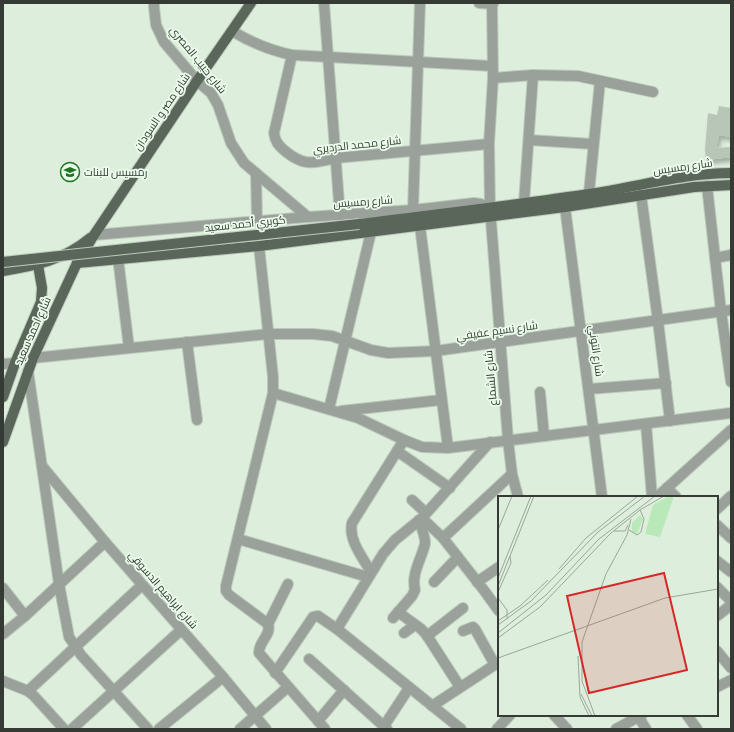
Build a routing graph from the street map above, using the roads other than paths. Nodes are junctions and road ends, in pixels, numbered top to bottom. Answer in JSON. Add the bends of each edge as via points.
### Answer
{"nodes":[{"id":1,"x":154,"y":3,"type":"edge"},
{"id":2,"x":251,"y":3,"type":"edge"},
{"id":3,"x":324,"y":3,"type":"edge"},
{"id":4,"x":420,"y":3,"type":"edge"},
{"id":5,"x":479,"y":3,"type":"edge"},
{"id":6,"x":492,"y":3,"type":"edge"},
{"id":7,"x":232,"y":31,"type":"junction"},
{"id":8,"x":292,"y":55,"type":"junction"},
{"id":9,"x":329,"y":58,"type":"junction"},
{"id":10,"x":418,"y":62,"type":"junction"},
{"id":11,"x":492,"y":66,"type":"junction"},
{"id":12,"x":533,"y":75,"type":"junction"},
{"id":13,"x":492,"y":78,"type":"junction"},
{"id":14,"x":197,"y":81,"type":"junction"},
{"id":15,"x":600,"y":81,"type":"junction"},
{"id":16,"x":653,"y":92,"type":"dead end"},
{"id":17,"x":529,"y":140,"type":"junction"},
{"id":18,"x":489,"y":144,"type":"junction"},
{"id":19,"x":593,"y":144,"type":"junction"},
{"id":20,"x":415,"y":151,"type":"junction"},
{"id":21,"x":336,"y":158,"type":"junction"},
{"id":22,"x":256,"y":173,"type":"junction"},
{"id":23,"x":731,"y":174,"type":"edge"},
{"id":24,"x":707,"y":186,"type":"junction"},
{"id":25,"x":731,"y":186,"type":"edge"},
{"id":26,"x":640,"y":195,"type":"junction"},
{"id":27,"x":588,"y":199,"type":"junction"},
{"id":28,"x":524,"y":203,"type":"junction"},
{"id":29,"x":565,"y":207,"type":"junction"},
{"id":30,"x":413,"y":210,"type":"junction"},
{"id":31,"x":490,"y":212,"type":"junction"},
{"id":32,"x":340,"y":216,"type":"junction"},
{"id":33,"x":308,"y":217,"type":"junction"},
{"id":34,"x":257,"y":221,"type":"junction"},
{"id":35,"x":420,"y":226,"type":"junction"},
{"id":36,"x":371,"y":232,"type":"junction"},
{"id":37,"x":94,"y":235,"type":"junction"},
{"id":38,"x":259,"y":246,"type":"junction"},
{"id":39,"x":731,"y":255,"type":"edge"},
{"id":40,"x":118,"y":258,"type":"junction"},
{"id":41,"x":715,"y":258,"type":"junction"},
{"id":42,"x":3,"y":262,"type":"edge"},
{"id":43,"x":77,"y":263,"type":"junction"},
{"id":44,"x":38,"y":265,"type":"junction"},
{"id":45,"x":3,"y":271,"type":"edge"},
{"id":46,"x":726,"y":311,"type":"edge"},
{"id":47,"x":658,"y":321,"type":"junction"},
{"id":48,"x":581,"y":331,"type":"junction"},
{"id":49,"x":268,"y":334,"type":"junction"},
{"id":50,"x":346,"y":340,"type":"junction"},
{"id":51,"x":187,"y":342,"type":"junction"},
{"id":52,"x":500,"y":342,"type":"junction"},
{"id":53,"x":130,"y":348,"type":"junction"},
{"id":54,"x":435,"y":351,"type":"junction"},
{"id":55,"x":32,"y":358,"type":"junction"},
{"id":56,"x":15,"y":362,"type":"junction"},
{"id":57,"x":3,"y":364,"type":"edge"},
{"id":58,"x":28,"y":371,"type":"junction"},
{"id":59,"x":731,"y":382,"type":"edge"},
{"id":60,"x":666,"y":383,"type":"junction"},
{"id":61,"x":589,"y":389,"type":"junction"},
{"id":62,"x":540,"y":392,"type":"dead end"},
{"id":63,"x":273,"y":393,"type":"junction"},
{"id":64,"x":3,"y":397,"type":"edge"},
{"id":65,"x":441,"y":400,"type":"junction"},
{"id":66,"x":333,"y":410,"type":"junction"},
{"id":67,"x":731,"y":413,"type":"edge"},
{"id":68,"x":197,"y":420,"type":"dead end"},
{"id":69,"x":670,"y":421,"type":"junction"},
{"id":70,"x":646,"y":424,"type":"junction"},
{"id":71,"x":594,"y":430,"type":"junction"},
{"id":72,"x":731,"y":430,"type":"edge"},
{"id":73,"x":544,"y":436,"type":"junction"},
{"id":74,"x":404,"y":440,"type":"junction"},
{"id":75,"x":508,"y":440,"type":"junction"},
{"id":76,"x":3,"y":442,"type":"edge"},
{"id":77,"x":490,"y":442,"type":"junction"},
{"id":78,"x":448,"y":448,"type":"junction"},
{"id":79,"x":397,"y":451,"type":"junction"},
{"id":80,"x":42,"y":466,"type":"junction"},
{"id":81,"x":512,"y":474,"type":"junction"},
{"id":82,"x":450,"y":488,"type":"junction"},
{"id":83,"x":668,"y":488,"type":"junction"},
{"id":84,"x":518,"y":496,"type":"edge"},
{"id":85,"x":602,"y":496,"type":"edge"},
{"id":86,"x":652,"y":496,"type":"edge"},
{"id":87,"x":658,"y":496,"type":"edge"},
{"id":88,"x":675,"y":496,"type":"edge"},
{"id":89,"x":731,"y":496,"type":"edge"},
{"id":90,"x":412,"y":500,"type":"dead end"},
{"id":91,"x":718,"y":508,"type":"edge"},
{"id":92,"x":422,"y":517,"type":"junction"},
{"id":93,"x":718,"y":526,"type":"edge"},
{"id":94,"x":444,"y":538,"type":"junction"},
{"id":95,"x":731,"y":538,"type":"edge"},
{"id":96,"x":238,"y":539,"type":"junction"},
{"id":97,"x":105,"y":542,"type":"junction"},
{"id":98,"x":458,"y":557,"type":"junction"},
{"id":99,"x":718,"y":562,"type":"edge"},
{"id":100,"x":498,"y":568,"type":"edge"},
{"id":101,"x":731,"y":572,"type":"edge"},
{"id":102,"x":370,"y":575,"type":"junction"},
{"id":103,"x":434,"y":582,"type":"dead end"},
{"id":104,"x":477,"y":582,"type":"junction"},
{"id":105,"x":59,"y":584,"type":"junction"},
{"id":106,"x":288,"y":584,"type":"dead end"},
{"id":107,"x":142,"y":585,"type":"junction"},
{"id":108,"x":3,"y":588,"type":"edge"},
{"id":109,"x":718,"y":588,"type":"edge"},
{"id":110,"x":731,"y":601,"type":"edge"},
{"id":111,"x":731,"y":605,"type":"edge"},
{"id":112,"x":463,"y":608,"type":"dead end"},
{"id":113,"x":498,"y":610,"type":"edge"},
{"id":114,"x":718,"y":615,"type":"edge"},
{"id":115,"x":25,"y":616,"type":"junction"},
{"id":116,"x":268,"y":624,"type":"junction"},
{"id":117,"x":415,"y":625,"type":"junction"},
{"id":118,"x":337,"y":629,"type":"junction"},
{"id":119,"x":181,"y":630,"type":"junction"},
{"id":120,"x":463,"y":631,"type":"dead end"},
{"id":121,"x":404,"y":633,"type":"dead end"},
{"id":122,"x":3,"y":634,"type":"edge"},
{"id":123,"x":427,"y":636,"type":"junction"},
{"id":124,"x":75,"y":647,"type":"junction"},
{"id":125,"x":718,"y":652,"type":"edge"},
{"id":126,"x":309,"y":659,"type":"dead end"},
{"id":127,"x":497,"y":664,"type":"edge"},
{"id":128,"x":731,"y":668,"type":"edge"},
{"id":129,"x":275,"y":673,"type":"junction"},
{"id":130,"x":224,"y":678,"type":"junction"},
{"id":131,"x":3,"y":680,"type":"edge"},
{"id":132,"x":731,"y":680,"type":"edge"},
{"id":133,"x":718,"y":686,"type":"edge"},
{"id":134,"x":288,"y":687,"type":"junction"},
{"id":135,"x":460,"y":687,"type":"junction"},
{"id":136,"x":409,"y":688,"type":"junction"},
{"id":137,"x":344,"y":690,"type":"junction"},
{"id":138,"x":28,"y":691,"type":"junction"},
{"id":139,"x":114,"y":691,"type":"junction"},
{"id":140,"x":432,"y":706,"type":"junction"},
{"id":141,"x":255,"y":716,"type":"junction"},
{"id":142,"x":509,"y":716,"type":"edge"},
{"id":143,"x":555,"y":716,"type":"edge"},
{"id":144,"x":640,"y":716,"type":"edge"},
{"id":145,"x":688,"y":716,"type":"edge"},
{"id":146,"x":563,"y":724,"type":"edge"},
{"id":147,"x":321,"y":725,"type":"edge"},
{"id":148,"x":385,"y":728,"type":"edge"},
{"id":149,"x":64,"y":729,"type":"edge"},
{"id":150,"x":72,"y":729,"type":"edge"},
{"id":151,"x":148,"y":729,"type":"edge"},
{"id":152,"x":159,"y":729,"type":"edge"},
{"id":153,"x":240,"y":729,"type":"edge"},
{"id":154,"x":266,"y":729,"type":"edge"},
{"id":155,"x":461,"y":729,"type":"edge"},
{"id":156,"x":497,"y":729,"type":"edge"},
{"id":157,"x":616,"y":729,"type":"edge"},
{"id":158,"x":646,"y":729,"type":"edge"},
{"id":159,"x":697,"y":729,"type":"edge"}],
"edges":[{"from":1,"to":14,"type":"street","name":"شارع حبيب المصري","via":[[156,25],[164,42]]},
{"from":2,"to":7,"type":"main road","name":"شارع مصر و السودان"},
{"from":3,"to":9,"type":"street"},
{"from":4,"to":10,"type":"street"},
{"from":5,"to":6,"type":"street"},
{"from":6,"to":11,"type":"street","name":"شارع الشماع"},
{"from":7,"to":8,"type":"street","via":[[253,44]]},
{"from":7,"to":14,"type":"main road","name":"شارع مصر و السودان"},
{"from":8,"to":9,"type":"street"},
{"from":8,"to":21,"type":"street","name":"شارع محمد الدرديري","via":[[275,125],[275,140],[297,160],[314,162]]},
{"from":9,"to":10,"type":"street"},
{"from":9,"to":21,"type":"street"},
{"from":10,"to":11,"type":"street"},
{"from":10,"to":20,"type":"street"},
{"from":11,"to":13,"type":"street","name":"شارع الشماع"},
{"from":12,"to":13,"type":"street"},
{"from":12,"to":15,"type":"street","via":[[578,76]]},
{"from":12,"to":17,"type":"street"},
{"from":13,"to":18,"type":"street","name":"شارع الشماع"},
{"from":14,"to":22,"type":"street","name":"شارع حبيب المصري","via":[[211,93],[235,150],[244,163]]},
{"from":14,"to":37,"type":"main road","name":"شارع مصر و السودان"},
{"from":15,"to":16,"type":"street"},
{"from":15,"to":19,"type":"street"},
{"from":17,"to":19,"type":"street"},
{"from":17,"to":28,"type":"street"},
{"from":18,"to":20,"type":"street","name":"شارع محمد الدرديري"},
{"from":18,"to":31,"type":"street","name":"شارع الشماع"},
{"from":19,"to":27,"type":"street"},
{"from":20,"to":21,"type":"street","name":"شارع محمد الدرديري"},
{"from":20,"to":30,"type":"street"},
{"from":21,"to":32,"type":"street"},
{"from":22,"to":33,"type":"street","name":"شارع حبيب المصري"},
{"from":22,"to":34,"type":"street"},
{"from":23,"to":27,"type":"main road","name":"شارع رمسيس","via":[[694,176]]},
{"from":24,"to":25,"type":"main road","name":"شارع رمسيس"},
{"from":24,"to":26,"type":"main road","name":"شارع رمسيس"},
{"from":24,"to":41,"type":"street"},
{"from":26,"to":27,"type":"main road","name":"شارع رمسيس"},
{"from":26,"to":47,"type":"street"},
{"from":27,"to":28,"type":"main road","name":"شارع رمسيس"},
{"from":27,"to":29,"type":"main road","name":"شارع رمسيس"},
{"from":28,"to":31,"type":"main road","name":"شارع رمسيس"},
{"from":29,"to":31,"type":"main road","name":"شارع رمسيس"},
{"from":29,"to":48,"type":"street","name":"شارع التوني"},
{"from":30,"to":31,"type":"street","name":"شارع رمسيس","via":[[474,203],[482,204]]},
{"from":30,"to":32,"type":"street","name":"شارع رمسيس"},
{"from":31,"to":35,"type":"main road","name":"شارع رمسيس"},
{"from":31,"to":42,"type":"main road","name":"كوبري أحمد سعيد","bridge":true},
{"from":31,"to":52,"type":"street","name":"شارع الشماع"},
{"from":32,"to":33,"type":"street","name":"شارع رمسيس"},
{"from":33,"to":34,"type":"street","name":"شارع رمسيس"},
{"from":34,"to":37,"type":"street","name":"شارع رمسيس"},
{"from":35,"to":36,"type":"main road","name":"شارع رمسيس"},
{"from":35,"to":54,"type":"street"},
{"from":36,"to":38,"type":"main road","name":"شارع رمسيس"},
{"from":36,"to":50,"type":"street"},
{"from":37,"to":43,"type":"main road","name":"شارع احمد سعيد"},
{"from":37,"to":44,"type":"main road","name":"شارع رمسيس","via":[[68,253]]},
{"from":38,"to":40,"type":"main road","name":"شارع رمسيس"},
{"from":38,"to":49,"type":"street"},
{"from":39,"to":41,"type":"street"},
{"from":40,"to":43,"type":"main road","name":"شارع رمسيس"},
{"from":40,"to":53,"type":"street"},
{"from":41,"to":46,"type":"street"},
{"from":43,"to":55,"type":"main road","name":"شارع احمد سعيد"},
{"from":44,"to":45,"type":"main road","name":"شارع رمسيس"},
{"from":44,"to":56,"type":"main road","name":"شارع احمد سعيد","via":[[42,288],[41,302]]},
{"from":46,"to":47,"type":"street","name":"شارع نسيم عفيفي"},
{"from":46,"to":59,"type":"street"},
{"from":47,"to":48,"type":"street","name":"شارع نسيم عفيفي"},
{"from":47,"to":60,"type":"street"},
{"from":48,"to":52,"type":"street","name":"شارع نسيم عفيفي"},
{"from":48,"to":61,"type":"street","name":"شارع التوني"},
{"from":49,"to":50,"type":"street","name":"شارع نسيم عفيفي","via":[[312,334]]},
{"from":49,"to":51,"type":"street","name":"شارع نسيم عفيفي"},
{"from":49,"to":63,"type":"street"},
{"from":50,"to":54,"type":"street","name":"شارع نسيم عفيفي","via":[[371,350]]},
{"from":50,"to":66,"type":"street"},
{"from":51,"to":53,"type":"street","name":"شارع نسيم عفيفي"},
{"from":51,"to":68,"type":"street"},
{"from":52,"to":54,"type":"street","name":"شارع نسيم عفيفي"},
{"from":52,"to":75,"type":"street","name":"شارع الشماع"},
{"from":53,"to":55,"type":"street","name":"شارع نسيم عفيفي"},
{"from":54,"to":65,"type":"street"},
{"from":55,"to":58,"type":"main road","name":"شارع احمد سعيد"},
{"from":56,"to":57,"type":"street"},
{"from":56,"to":64,"type":"main road","name":"شارع احمد سعيد"},
{"from":58,"to":76,"type":"main road","name":"شارع احمد سعيد"},
{"from":58,"to":80,"type":"street"},
{"from":60,"to":61,"type":"street"},
{"from":60,"to":69,"type":"street"},
{"from":61,"to":71,"type":"street","name":"شارع التوني"},
{"from":62,"to":73,"type":"street"},
{"from":63,"to":66,"type":"street"},
{"from":63,"to":96,"type":"street"},
{"from":65,"to":66,"type":"street"},
{"from":65,"to":78,"type":"street"},
{"from":66,"to":74,"type":"street","via":[[358,418]]},
{"from":67,"to":69,"type":"street"},
{"from":69,"to":70,"type":"street"},
{"from":70,"to":71,"type":"street"},
{"from":70,"to":86,"type":"street"},
{"from":71,"to":73,"type":"street"},
{"from":71,"to":85,"type":"street","name":"شارع التوني"},
{"from":72,"to":83,"type":"street"},
{"from":73,"to":75,"type":"street"},
{"from":74,"to":78,"type":"street","via":[[422,447]]},
{"from":74,"to":79,"type":"street"},
{"from":75,"to":77,"type":"street"},
{"from":75,"to":81,"type":"street","name":"شارع الشماع"},
{"from":77,"to":78,"type":"street"},
{"from":77,"to":82,"type":"street"},
{"from":79,"to":82,"type":"street"},
{"from":79,"to":102,"type":"street","via":[[356,516],[351,529],[352,537]]},
{"from":80,"to":97,"type":"street","name":"شارع ابراهيم الدسوقي"},
{"from":80,"to":105,"type":"street"},
{"from":81,"to":84,"type":"street","name":"شارع الشماع"},
{"from":81,"to":94,"type":"street"},
{"from":82,"to":92,"type":"street"},
{"from":83,"to":87,"type":"street"},
{"from":83,"to":88,"type":"street"},
{"from":89,"to":91,"type":"street"},
{"from":90,"to":92,"type":"street"},
{"from":92,"to":94,"type":"street"},
{"from":92,"to":102,"type":"street","via":[[395,540]]},
{"from":92,"to":117,"type":"street","via":[[425,543],[414,576],[415,590],[395,615]]},
{"from":93,"to":95,"type":"street"},
{"from":94,"to":98,"type":"street"},
{"from":96,"to":102,"type":"street"},
{"from":96,"to":116,"type":"street","via":[[226,591]]},
{"from":97,"to":105,"type":"street"},
{"from":97,"to":107,"type":"street","name":"شارع ابراهيم الدسوقي"},
{"from":98,"to":103,"type":"street"},
{"from":98,"to":104,"type":"street"},
{"from":99,"to":101,"type":"street"},
{"from":100,"to":104,"type":"street"},
{"from":102,"to":118,"type":"street"},
{"from":104,"to":113,"type":"street"},
{"from":105,"to":115,"type":"street"},
{"from":105,"to":124,"type":"street","via":[[69,637]]},
{"from":106,"to":116,"type":"street"},
{"from":107,"to":119,"type":"street","name":"شارع ابراهيم الدسوقي"},
{"from":107,"to":124,"type":"street"},
{"from":108,"to":115,"type":"street"},
{"from":109,"to":110,"type":"street"},
{"from":111,"to":114,"type":"street"},
{"from":112,"to":123,"type":"street"},
{"from":115,"to":122,"type":"street"},
{"from":116,"to":129,"type":"street","via":[[269,632],[260,646],[259,653]]},
{"from":117,"to":121,"type":"street"},
{"from":117,"to":123,"type":"street"},
{"from":118,"to":129,"type":"street","via":[[320,616],[313,617]]},
{"from":118,"to":136,"type":"street"},
{"from":119,"to":130,"type":"street","name":"شارع ابراهيم الدسوقي"},
{"from":119,"to":139,"type":"street"},
{"from":120,"to":127,"type":"street","via":[[473,627]]},
{"from":123,"to":135,"type":"street"},
{"from":124,"to":138,"type":"street"},
{"from":124,"to":139,"type":"street"},
{"from":125,"to":128,"type":"street"},
{"from":126,"to":137,"type":"street"},
{"from":127,"to":135,"type":"street"},
{"from":129,"to":134,"type":"street"},
{"from":130,"to":141,"type":"street","name":"شارع ابراهيم الدسوقي"},
{"from":130,"to":152,"type":"street"},
{"from":131,"to":138,"type":"street"},
{"from":132,"to":133,"type":"street"},
{"from":134,"to":141,"type":"street"},
{"from":134,"to":147,"type":"street"},
{"from":135,"to":140,"type":"street"},
{"from":136,"to":140,"type":"street"},
{"from":136,"to":148,"type":"street"},
{"from":137,"to":147,"type":"street"},
{"from":137,"to":148,"type":"street"},
{"from":138,"to":149,"type":"street"},
{"from":139,"to":150,"type":"street"},
{"from":139,"to":151,"type":"street"},
{"from":140,"to":155,"type":"street"},
{"from":141,"to":153,"type":"street"},
{"from":141,"to":154,"type":"street","name":"شارع ابراهيم الدسوقي"},
{"from":142,"to":156,"type":"street"},
{"from":143,"to":146,"type":"street"},
{"from":144,"to":157,"type":"street"},
{"from":144,"to":158,"type":"street"},
{"from":145,"to":159,"type":"street"}]}
